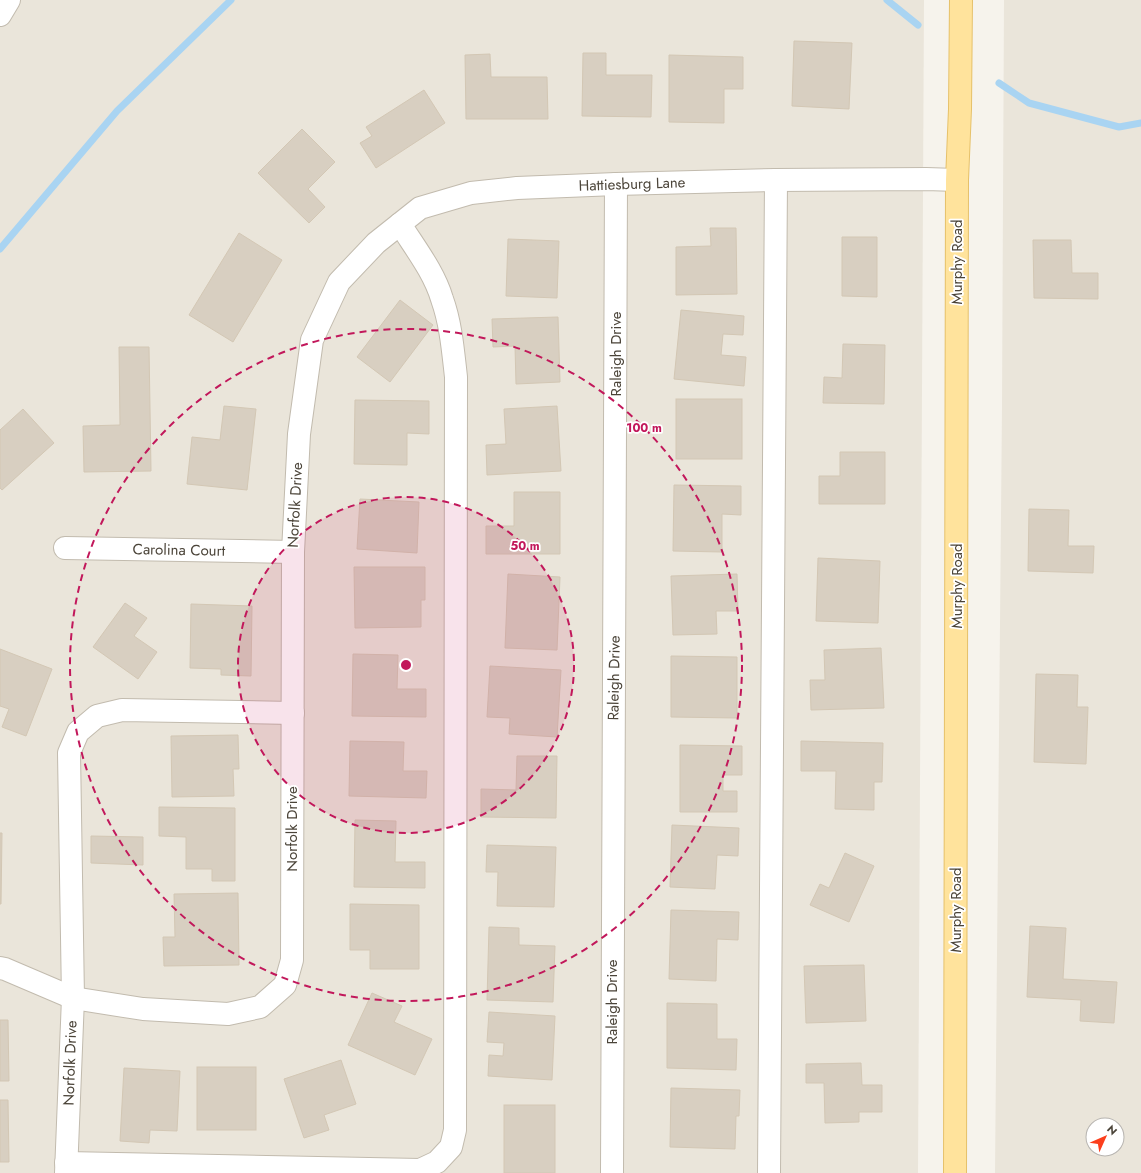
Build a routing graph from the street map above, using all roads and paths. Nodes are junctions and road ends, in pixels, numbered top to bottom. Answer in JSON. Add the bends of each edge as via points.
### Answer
{"nodes":[{"id":1,"x":9,"y":0,"type":"edge"},
{"id":2,"x":961,"y":0,"type":"edge"},
{"id":3,"x":0,"y":15,"type":"edge"},
{"id":4,"x":776,"y":180,"type":"junction"},
{"id":5,"x":957,"y":180,"type":"junction"},
{"id":6,"x":616,"y":184,"type":"junction"},
{"id":7,"x":400,"y":224,"type":"junction"},
{"id":8,"x":339,"y":282,"type":"joint"},
{"id":9,"x":65,"y":548,"type":"dead end"},
{"id":10,"x":293,"y":552,"type":"junction"},
{"id":11,"x":293,"y":712,"type":"junction"},
{"id":12,"x":0,"y":968,"type":"edge"},
{"id":13,"x":73,"y":998,"type":"junction"},
{"id":14,"x":66,"y":1168,"type":"edge"},
{"id":15,"x":612,"y":1173,"type":"edge"},
{"id":16,"x":769,"y":1173,"type":"edge"},
{"id":17,"x":955,"y":1173,"type":"edge"}],
"edges":[{"from":1,"to":3,"type":"street"},
{"from":2,"to":5,"type":"main road","name":"Murphy Road"},
{"from":4,"to":5,"type":"street","name":"Hattiesburg Lane"},
{"from":4,"to":6,"type":"street","name":"Hattiesburg Lane"},
{"from":4,"to":16,"type":"street"},
{"from":5,"to":17,"type":"main road","name":"Murphy Road"},
{"from":6,"to":7,"type":"street","name":"Hattiesburg Lane","via":[[517,188],[471,193],[420,208]]},
{"from":6,"to":15,"type":"street","name":"Raleigh Drive"},
{"from":7,"to":8,"type":"street","name":"Hattiesburg Lane","via":[[376,243]]},
{"from":7,"to":14,"type":"street","via":[[430,270],[442,298],[452,338],[456,377],[455,1130],[451,1148],[437,1162],[420,1170]]},
{"from":8,"to":10,"type":"street","name":"Norfolk Drive","via":[[312,340],[299,434]]},
{"from":9,"to":10,"type":"street","name":"Carolina Court"},
{"from":10,"to":11,"type":"street","name":"Norfolk Drive"},
{"from":11,"to":13,"type":"street","via":[[122,710],[97,716],[78,732],[69,752]]},
{"from":11,"to":13,"type":"street","name":"Norfolk Drive","via":[[292,960],[285,985],[260,1007],[228,1014],[143,1009]]},
{"from":12,"to":13,"type":"street"},
{"from":13,"to":14,"type":"street","name":"Norfolk Drive"}]}
